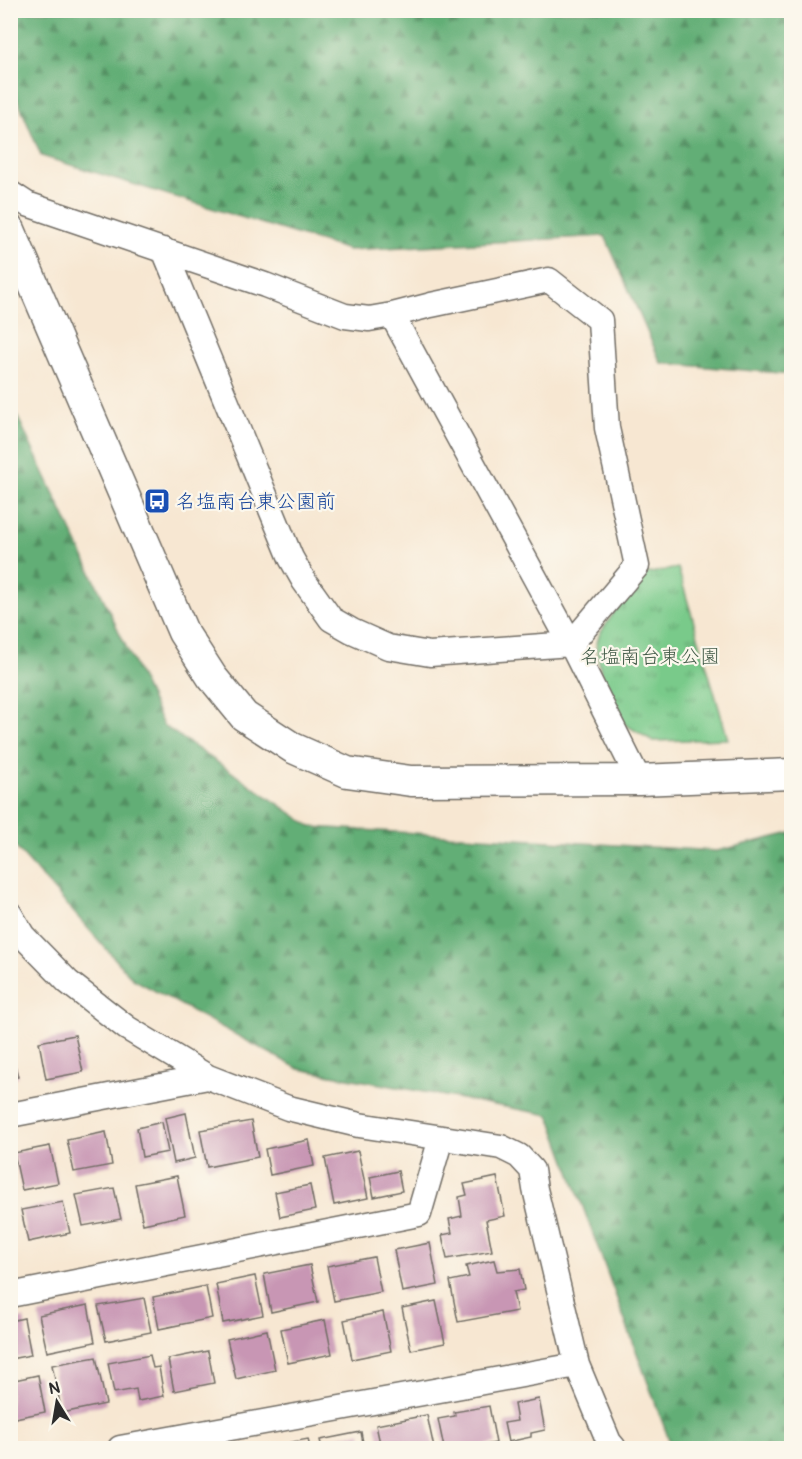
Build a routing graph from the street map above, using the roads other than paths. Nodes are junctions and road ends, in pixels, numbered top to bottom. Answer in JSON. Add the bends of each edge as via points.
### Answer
{"nodes":[{"id":1,"x":10,"y":193,"type":"edge"},
{"id":2,"x":10,"y":230,"type":"edge"},
{"id":3,"x":164,"y":250,"type":"junction"},
{"id":4,"x":392,"y":315,"type":"junction"},
{"id":5,"x":570,"y":644,"type":"junction"},
{"id":6,"x":792,"y":774,"type":"edge"},
{"id":7,"x":639,"y":780,"type":"junction"},
{"id":8,"x":10,"y":914,"type":"edge"},
{"id":9,"x":208,"y":1077,"type":"junction"},
{"id":10,"x":10,"y":1115,"type":"edge"},
{"id":11,"x":441,"y":1138,"type":"junction"},
{"id":12,"x":10,"y":1295,"type":"edge"},
{"id":13,"x":577,"y":1365,"type":"junction"},
{"id":14,"x":120,"y":1449,"type":"edge"},
{"id":15,"x":614,"y":1449,"type":"edge"}],
"edges":[{"from":1,"to":3,"type":"street","via":[[27,204]]},
{"from":2,"to":7,"type":"street","via":[[183,632],[244,716],[293,747],[347,772],[411,781]]},
{"from":3,"to":4,"type":"street","via":[[345,316],[369,319]]},
{"from":3,"to":5,"type":"street","via":[[291,558],[331,619],[388,647],[422,653]]},
{"from":4,"to":5,"type":"street"},
{"from":4,"to":5,"type":"street","via":[[549,280],[600,320],[607,428],[637,566]]},
{"from":5,"to":7,"type":"street"},
{"from":6,"to":7,"type":"street"},
{"from":8,"to":9,"type":"street","via":[[23,936],[68,982],[128,1028]]},
{"from":9,"to":10,"type":"street"},
{"from":9,"to":11,"type":"street","via":[[288,1108],[359,1125]]},
{"from":11,"to":12,"type":"street","via":[[419,1214]]},
{"from":11,"to":13,"type":"street","via":[[501,1147],[519,1156],[532,1170]]},
{"from":13,"to":14,"type":"street"},
{"from":13,"to":15,"type":"street"}]}
